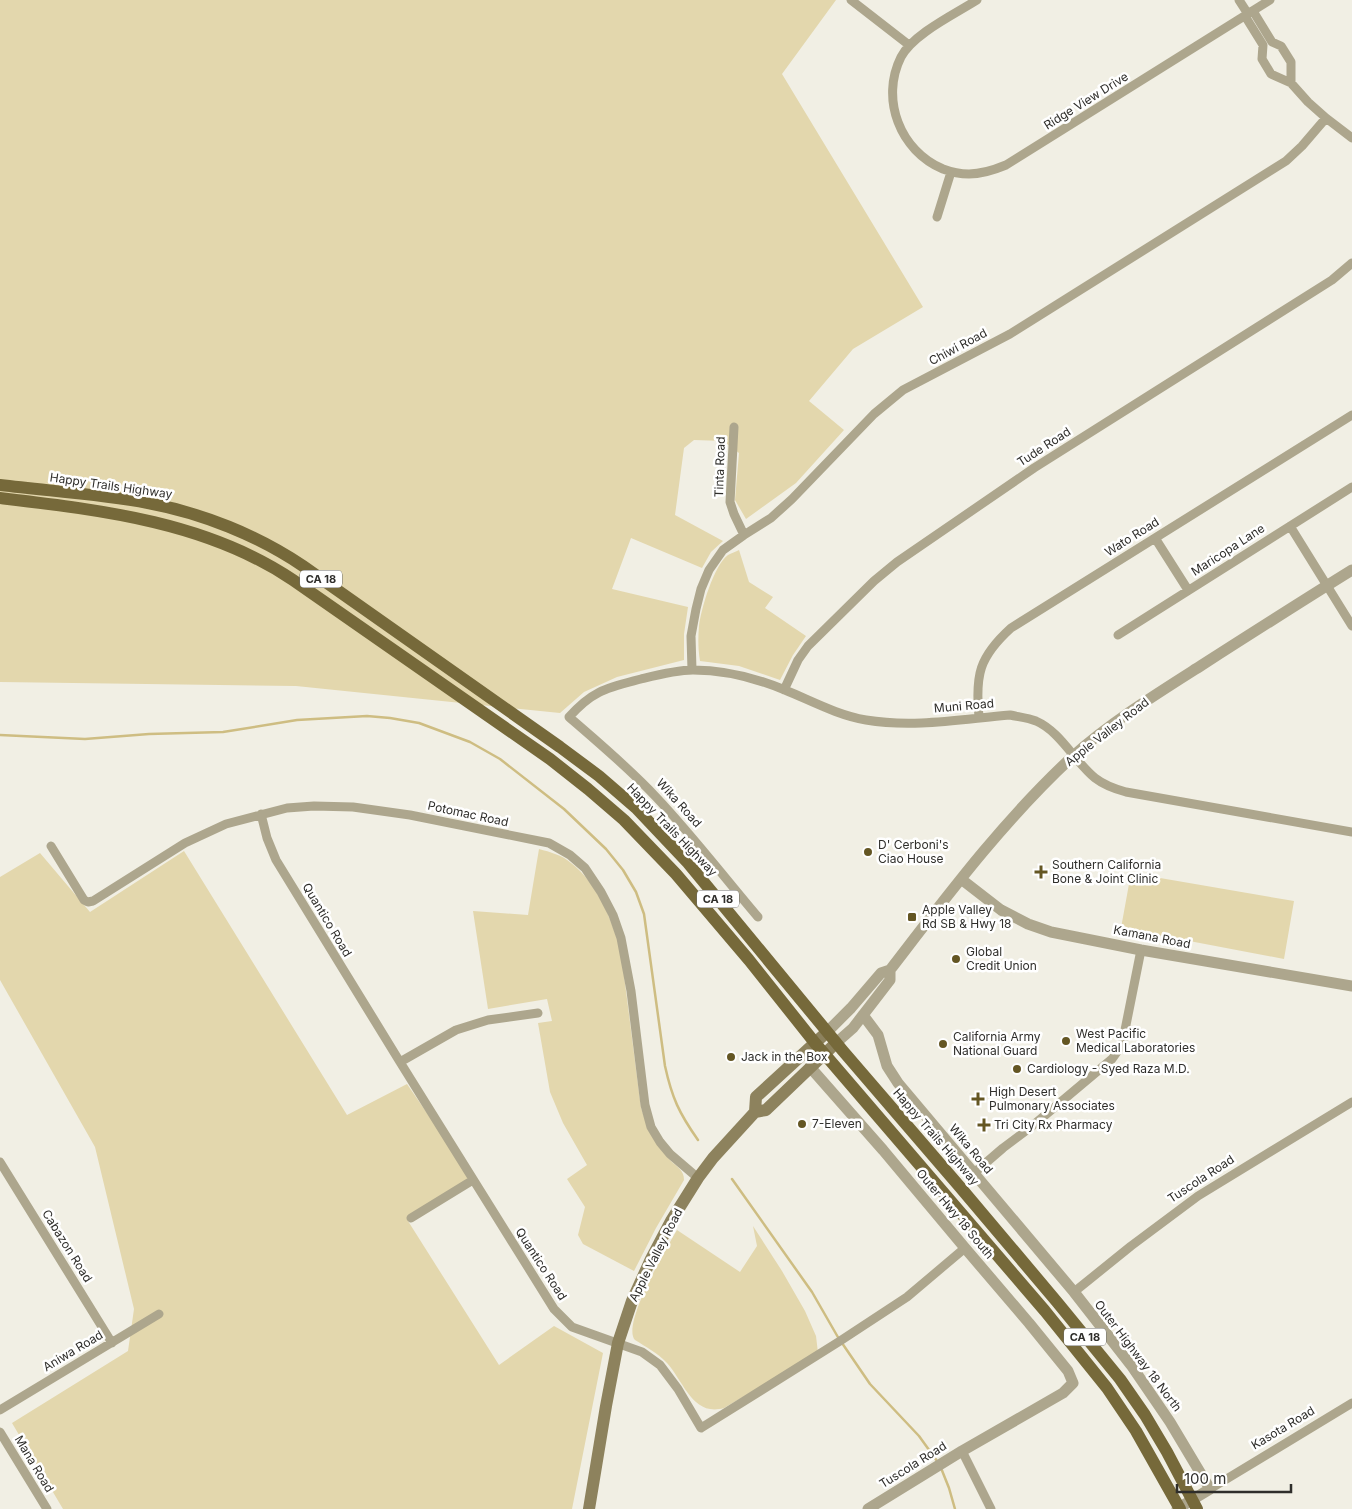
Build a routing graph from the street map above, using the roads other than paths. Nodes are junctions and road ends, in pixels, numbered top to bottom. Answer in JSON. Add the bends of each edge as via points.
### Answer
{"nodes":[{"id":1,"x":851,"y":0,"type":"edge"},
{"id":2,"x":977,"y":0,"type":"edge"},
{"id":3,"x":1239,"y":0,"type":"edge"},
{"id":4,"x":1270,"y":0,"type":"edge"},
{"id":5,"x":1248,"y":14,"type":"junction"},
{"id":6,"x":909,"y":45,"type":"junction"},
{"id":7,"x":1291,"y":83,"type":"junction"},
{"id":8,"x":1326,"y":118,"type":"junction"},
{"id":9,"x":1352,"y":138,"type":"edge"},
{"id":10,"x":951,"y":172,"type":"junction"},
{"id":11,"x":936,"y":217,"type":"dead end"},
{"id":12,"x":1352,"y":263,"type":"edge"},
{"id":13,"x":1352,"y":415,"type":"edge"},
{"id":14,"x":734,"y":427,"type":"dead end"},
{"id":15,"x":0,"y":485,"type":"edge"},
{"id":16,"x":1352,"y":487,"type":"edge"},
{"id":17,"x":0,"y":498,"type":"edge"},
{"id":18,"x":1290,"y":526,"type":"junction"},
{"id":19,"x":744,"y":535,"type":"junction"},
{"id":20,"x":1155,"y":538,"type":"junction"},
{"id":21,"x":1352,"y":570,"type":"edge"},
{"id":22,"x":1327,"y":585,"type":"junction"},
{"id":23,"x":1188,"y":590,"type":"junction"},
{"id":24,"x":1352,"y":626,"type":"edge"},
{"id":25,"x":1118,"y":635,"type":"dead end"},
{"id":26,"x":692,"y":670,"type":"junction"},
{"id":27,"x":784,"y":690,"type":"junction"},
{"id":28,"x":569,"y":717,"type":"joint"},
{"id":29,"x":979,"y":718,"type":"junction"},
{"id":30,"x":1074,"y":756,"type":"junction"},
{"id":31,"x":261,"y":814,"type":"junction"},
{"id":32,"x":1352,"y":832,"type":"edge"},
{"id":33,"x":51,"y":846,"type":"dead end"},
{"id":34,"x":961,"y":879,"type":"junction"},
{"id":35,"x":758,"y":917,"type":"dead end"},
{"id":36,"x":1141,"y":950,"type":"junction"},
{"id":37,"x":890,"y":970,"type":"junction"},
{"id":38,"x":1352,"y":986,"type":"edge"},
{"id":39,"x":538,"y":1014,"type":"dead end"},
{"id":40,"x":863,"y":1015,"type":"junction"},
{"id":41,"x":827,"y":1032,"type":"junction"},
{"id":42,"x":815,"y":1043,"type":"junction"},
{"id":43,"x":836,"y":1043,"type":"junction"},
{"id":44,"x":824,"y":1054,"type":"junction"},
{"id":45,"x":400,"y":1062,"type":"junction"},
{"id":46,"x":810,"y":1067,"type":"junction"},
{"id":47,"x":1352,"y":1102,"type":"edge"},
{"id":48,"x":755,"y":1112,"type":"junction"},
{"id":49,"x":0,"y":1162,"type":"edge"},
{"id":50,"x":974,"y":1173,"type":"junction"},
{"id":51,"x":698,"y":1178,"type":"junction"},
{"id":52,"x":473,"y":1180,"type":"junction"},
{"id":53,"x":411,"y":1218,"type":"dead end"},
{"id":54,"x":965,"y":1248,"type":"junction"},
{"id":55,"x":1074,"y":1292,"type":"junction"},
{"id":56,"x":159,"y":1314,"type":"dead end"},
{"id":57,"x":112,"y":1343,"type":"junction"},
{"id":58,"x":618,"y":1343,"type":"junction"},
{"id":59,"x":1074,"y":1383,"type":"joint"},
{"id":60,"x":1352,"y":1403,"type":"edge"},
{"id":61,"x":0,"y":1410,"type":"edge"},
{"id":62,"x":0,"y":1432,"type":"edge"},
{"id":63,"x":962,"y":1451,"type":"junction"},
{"id":64,"x":1210,"y":1488,"type":"junction"},
{"id":65,"x":1195,"y":1504,"type":"edge"},
{"id":66,"x":1179,"y":1508,"type":"edge"},
{"id":67,"x":47,"y":1509,"type":"edge"},
{"id":68,"x":588,"y":1509,"type":"edge"},
{"id":69,"x":868,"y":1509,"type":"edge"},
{"id":70,"x":991,"y":1509,"type":"edge"}],
"edges":[{"from":1,"to":6,"type":"street"},
{"from":2,"to":6,"type":"street"},
{"from":3,"to":5,"type":"street"},
{"from":4,"to":5,"type":"street","name":"Ridge View Drive"},
{"from":5,"to":7,"type":"street","via":[[1272,42],[1281,46],[1291,62]]},
{"from":5,"to":7,"type":"street","via":[[1263,45],[1262,59],[1271,74]]},
{"from":5,"to":10,"type":"street","name":"Ridge View Drive","via":[[1006,165],[988,172]]},
{"from":6,"to":10,"type":"street","name":"Ridge View Drive","via":[[893,85],[897,120],[909,143],[925,159]]},
{"from":7,"to":8,"type":"street"},
{"from":8,"to":9,"type":"street"},
{"from":8,"to":19,"type":"street","name":"Chiwi Road","via":[[1286,161],[1010,334],[903,390],[874,414],[792,499],[771,518]]},
{"from":10,"to":11,"type":"street"},
{"from":12,"to":27,"type":"street","name":"Tude Road","via":[[1332,280],[1034,468],[897,562],[808,646]]},
{"from":13,"to":20,"type":"street","name":"Wato Road"},
{"from":14,"to":19,"type":"street","name":"Tinta Road","via":[[730,502]]},
{"from":15,"to":41,"type":"main road","name":"Happy Trails Highway","number":"CA 18","via":[[129,500],[185,512],[220,523],[290,558],[560,747],[636,808],[688,863]]},
{"from":16,"to":18,"type":"street","name":"Maricopa Lane"},
{"from":17,"to":42,"type":"main road","number":"CA 18","via":[[180,528],[214,539],[281,572],[550,759],[624,820],[697,898]]},
{"from":18,"to":22,"type":"street"},
{"from":18,"to":23,"type":"street","name":"Maricopa Lane"},
{"from":19,"to":26,"type":"street","name":"Chiwi Road","via":[[723,550],[709,570],[691,636]]},
{"from":20,"to":23,"type":"street"},
{"from":20,"to":29,"type":"street","name":"Wato Road","via":[[998,639],[981,670],[977,695]]},
{"from":21,"to":22,"type":"street","name":"Apple Valley Road"},
{"from":22,"to":24,"type":"street"},
{"from":22,"to":30,"type":"street","name":"Apple Valley Road","via":[[1153,696]]},
{"from":23,"to":25,"type":"street","name":"Maricopa Lane"},
{"from":26,"to":27,"type":"street","name":"Muni Road","via":[[749,677]]},
{"from":26,"to":28,"type":"street","name":"Muni Road","via":[[609,688],[593,695]]},
{"from":27,"to":29,"type":"street","name":"Muni Road","via":[[821,707],[880,722],[906,724]]},
{"from":28,"to":35,"type":"street","name":"Wika Road","via":[[613,754],[655,796]]},
{"from":29,"to":30,"type":"street","name":"Muni Road","via":[[1010,716],[1038,722],[1054,733]]},
{"from":30,"to":32,"type":"street","name":"Muni Road","via":[[1095,778],[1126,792]]},
{"from":30,"to":34,"type":"street","name":"Apple Valley Road","via":[[1028,800]]},
{"from":31,"to":33,"type":"street","name":"Potomac Road","via":[[226,824],[185,843],[93,902],[84,900]]},
{"from":31,"to":45,"type":"street","name":"Quantico Road","via":[[276,860]]},
{"from":31,"to":51,"type":"street","name":"Potomac Road","via":[[287,808],[354,807],[549,843],[570,855],[585,868],[601,892],[621,938],[645,1106],[651,1127],[670,1154]]},
{"from":34,"to":36,"type":"street","name":"Kamana Road","via":[[1001,910],[1028,924],[1051,932]]},
{"from":34,"to":37,"type":"street","name":"Apple Valley Road"},
{"from":36,"to":38,"type":"street","name":"Kamana Road"},
{"from":36,"to":50,"type":"street","via":[[1122,1045],[1112,1059]]},
{"from":37,"to":40,"type":"street","name":"Apple Valley Road","via":[[890,980]]},
{"from":37,"to":41,"type":"street","name":"Apple Valley Road","via":[[881,973]]},
{"from":39,"to":45,"type":"street","via":[[488,1020],[456,1030]]},
{"from":40,"to":43,"type":"street","name":"Apple Valley Road"},
{"from":40,"to":50,"type":"street","name":"Wika Road","via":[[878,1035],[887,1066],[898,1083]]},
{"from":41,"to":42,"type":"main road","name":"Apple Valley Road"},
{"from":41,"to":43,"type":"main road","name":"Happy Trails Highway","number":"CA 18"},
{"from":42,"to":44,"type":"main road","number":"CA 18"},
{"from":42,"to":48,"type":"main road","name":"Apple Valley Road","via":[[756,1097]]},
{"from":43,"to":44,"type":"main road","name":"Apple Valley Road"},
{"from":43,"to":65,"type":"main road","name":"Happy Trails Highway","number":"CA 18","via":[[1120,1379],[1167,1452]]},
{"from":44,"to":46,"type":"main road","name":"Apple Valley Road"},
{"from":44,"to":66,"type":"main road","number":"CA 18","via":[[1107,1388],[1136,1431]]},
{"from":45,"to":52,"type":"street","name":"Quantico Road"},
{"from":46,"to":48,"type":"main road","name":"Apple Valley Road","via":[[766,1110]]},
{"from":46,"to":54,"type":"street","name":"Outer Hwy 18 South"},
{"from":47,"to":55,"type":"street","name":"Tuscola Road","via":[[1198,1196]]},
{"from":48,"to":51,"type":"main road","name":"Apple Valley Road"},
{"from":49,"to":57,"type":"street","name":"Cabazon Road"},
{"from":50,"to":55,"type":"street","name":"Wika Road"},
{"from":51,"to":58,"type":"main road","name":"Apple Valley Road","via":[[651,1259]]},
{"from":52,"to":53,"type":"street"},
{"from":52,"to":58,"type":"street","name":"Quantico Road","via":[[554,1309],[572,1327]]},
{"from":54,"to":58,"type":"street","name":"Quantico Road","via":[[908,1297],[701,1428],[660,1365],[642,1352]]},
{"from":54,"to":59,"type":"street","name":"Outer Hwy 18 South","via":[[1052,1350]]},
{"from":55,"to":64,"type":"street","name":"Outer Highway 18 North","via":[[1153,1395]]},
{"from":56,"to":57,"type":"street","name":"Aniwa Road"},
{"from":57,"to":61,"type":"street","name":"Aniwa Road"},
{"from":58,"to":68,"type":"main road","name":"Apple Valley Road"},
{"from":59,"to":63,"type":"street","name":"Tuscola Road","via":[[1063,1393]]},
{"from":60,"to":64,"type":"street","name":"Kasota Road"},
{"from":62,"to":67,"type":"street","name":"Mana Road"},
{"from":63,"to":69,"type":"street","name":"Tuscola Road"},
{"from":63,"to":70,"type":"street"},
{"from":64,"to":65,"type":"street","name":"Kasota Road"},
{"from":65,"to":66,"type":"street","name":"Kasota Road"}]}
